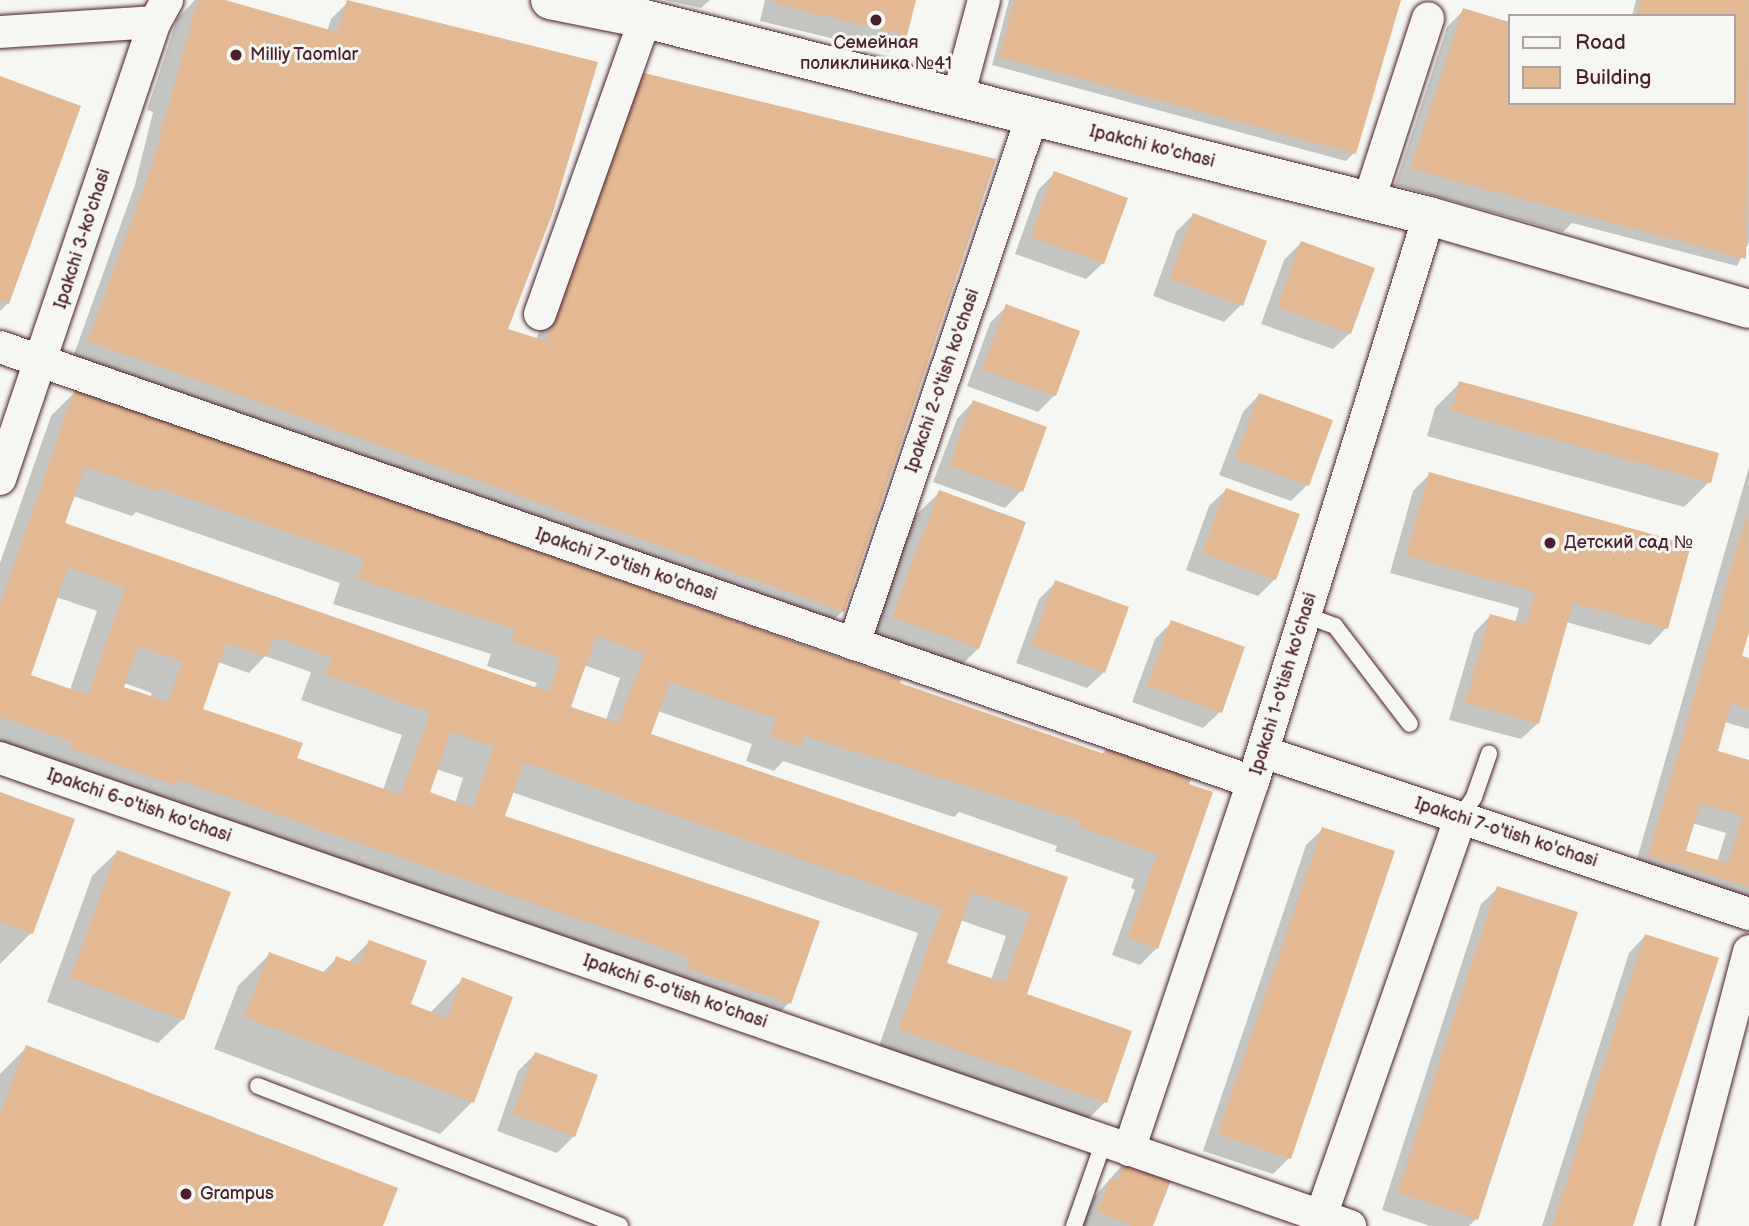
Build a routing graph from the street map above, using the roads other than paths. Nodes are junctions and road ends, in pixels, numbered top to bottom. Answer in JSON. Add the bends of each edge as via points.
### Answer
{"nodes":[{"id":1,"x":550,"y":0,"type":"edge"},
{"id":2,"x":984,"y":0,"type":"edge"},
{"id":3,"x":161,"y":11,"type":"edge"},
{"id":4,"x":1427,"y":18,"type":"dead end"},
{"id":5,"x":645,"y":19,"type":"junction"},
{"id":6,"x":0,"y":32,"type":"edge"},
{"id":7,"x":958,"y":97,"type":"junction"},
{"id":8,"x":1032,"y":117,"type":"junction"},
{"id":9,"x":1369,"y":200,"type":"junction"},
{"id":10,"x":1429,"y":216,"type":"junction"},
{"id":11,"x":1749,"y":309,"type":"edge"},
{"id":12,"x":540,"y":314,"type":"dead end"},
{"id":13,"x":0,"y":347,"type":"edge"},
{"id":14,"x":42,"y":362,"type":"junction"},
{"id":15,"x":0,"y":480,"type":"edge"},
{"id":16,"x":1305,"y":615,"type":"junction"},
{"id":17,"x":854,"y":644,"type":"junction"},
{"id":18,"x":1410,"y":724,"type":"dead end"},
{"id":19,"x":1263,"y":752,"type":"junction"},
{"id":20,"x":1489,"y":754,"type":"dead end"},
{"id":21,"x":0,"y":758,"type":"edge"},
{"id":22,"x":1253,"y":782,"type":"junction"},
{"id":23,"x":1460,"y":818,"type":"junction"},
{"id":24,"x":1749,"y":914,"type":"edge"},
{"id":25,"x":1749,"y":951,"type":"edge"},
{"id":26,"x":258,"y":1086,"type":"dead end"},
{"id":27,"x":1117,"y":1145,"type":"junction"},
{"id":28,"x":1336,"y":1221,"type":"edge"},
{"id":29,"x":620,"y":1226,"type":"edge"},
{"id":30,"x":1074,"y":1226,"type":"edge"},
{"id":31,"x":1677,"y":1226,"type":"edge"}],
"edges":[{"from":1,"to":5,"type":"main road","name":"Ipakchi ko'chasi"},
{"from":2,"to":7,"type":"street"},
{"from":3,"to":6,"type":"street"},
{"from":3,"to":14,"type":"street","name":"Ipakchi 3-ko'chasi"},
{"from":4,"to":9,"type":"street"},
{"from":5,"to":7,"type":"main road","name":"Ipakchi ko'chasi"},
{"from":5,"to":12,"type":"street"},
{"from":7,"to":8,"type":"main road","name":"Ipakchi ko'chasi"},
{"from":8,"to":9,"type":"main road","name":"Ipakchi ko'chasi"},
{"from":8,"to":17,"type":"street","name":"Ipakchi 2-o'tish ko'chasi"},
{"from":9,"to":10,"type":"main road","name":"Ipakchi ko'chasi"},
{"from":10,"to":11,"type":"main road","name":"Ipakchi ko'chasi"},
{"from":10,"to":16,"type":"street","name":"Ipakchi 1-o'tish ko'chasi"},
{"from":13,"to":14,"type":"street","name":"Ipakchi 7-o'tish ko'chasi"},
{"from":14,"to":15,"type":"street","name":"Ipakchi 3-ko'chasi"},
{"from":14,"to":17,"type":"street","name":"Ipakchi 7-o'tish ko'chasi"},
{"from":16,"to":18,"type":"lane","via":[[1335,626]]},
{"from":16,"to":19,"type":"street","name":"Ipakchi 1-o'tish ko'chasi"},
{"from":17,"to":22,"type":"street","name":"Ipakchi 7-o'tish ko'chasi"},
{"from":19,"to":22,"type":"street","name":"Ipakchi 1-o'tish ko'chasi"},
{"from":19,"to":23,"type":"street","name":"Ipakchi 7-o'tish ko'chasi"},
{"from":20,"to":23,"type":"lane","via":[[1474,797]]},
{"from":21,"to":27,"type":"street","name":"Ipakchi 6-o'tish ko'chasi"},
{"from":22,"to":27,"type":"street","name":"Ipakchi 1-o'tish ko'chasi"},
{"from":23,"to":24,"type":"street","name":"Ipakchi 7-o'tish ko'chasi"},
{"from":23,"to":28,"type":"street"},
{"from":25,"to":31,"type":"street"},
{"from":26,"to":29,"type":"lane"},
{"from":27,"to":28,"type":"street","name":"Ipakchi 6-o'tish ko'chasi"},
{"from":27,"to":30,"type":"lane"}]}
